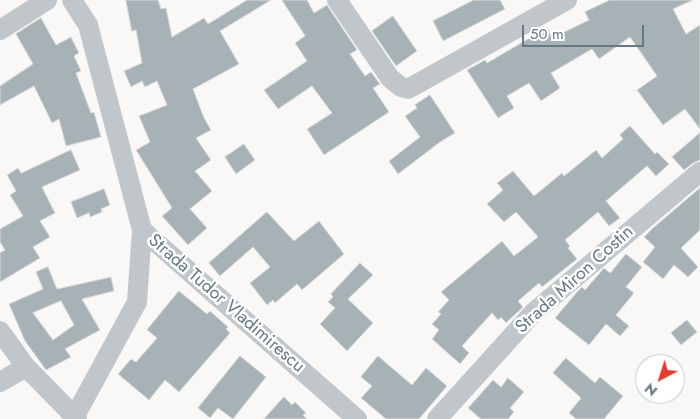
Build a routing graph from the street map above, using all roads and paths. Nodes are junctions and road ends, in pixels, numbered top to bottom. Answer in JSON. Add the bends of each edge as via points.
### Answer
{"nodes":[{"id":1,"x":47,"y":0,"type":"edge"},
{"id":2,"x":72,"y":0,"type":"edge"},
{"id":3,"x":337,"y":0,"type":"edge"},
{"id":4,"x":567,"y":0,"type":"edge"},
{"id":5,"x":0,"y":30,"type":"edge"},
{"id":6,"x":700,"y":172,"type":"edge"},
{"id":7,"x":142,"y":230,"type":"junction"},
{"id":8,"x":0,"y":331,"type":"edge"},
{"id":9,"x":26,"y":367,"type":"junction"},
{"id":10,"x":0,"y":382,"type":"edge"},
{"id":11,"x":76,"y":418,"type":"edge"},
{"id":12,"x":357,"y":419,"type":"edge"},
{"id":13,"x":437,"y":419,"type":"edge"}],
"edges":[{"from":1,"to":5,"type":"street"},
{"from":2,"to":7,"type":"street","name":"Strada Tudor Vladimirescu","via":[[88,25]]},
{"from":3,"to":4,"type":"street","via":[[390,78],[408,89]]},
{"from":6,"to":13,"type":"street","name":"Strada Miron Costin","via":[[533,313]]},
{"from":7,"to":11,"type":"street","via":[[138,302]]},
{"from":7,"to":12,"type":"street","name":"Strada Tudor Vladimirescu"},
{"from":8,"to":9,"type":"street"},
{"from":9,"to":10,"type":"street"},
{"from":9,"to":11,"type":"street"}]}
